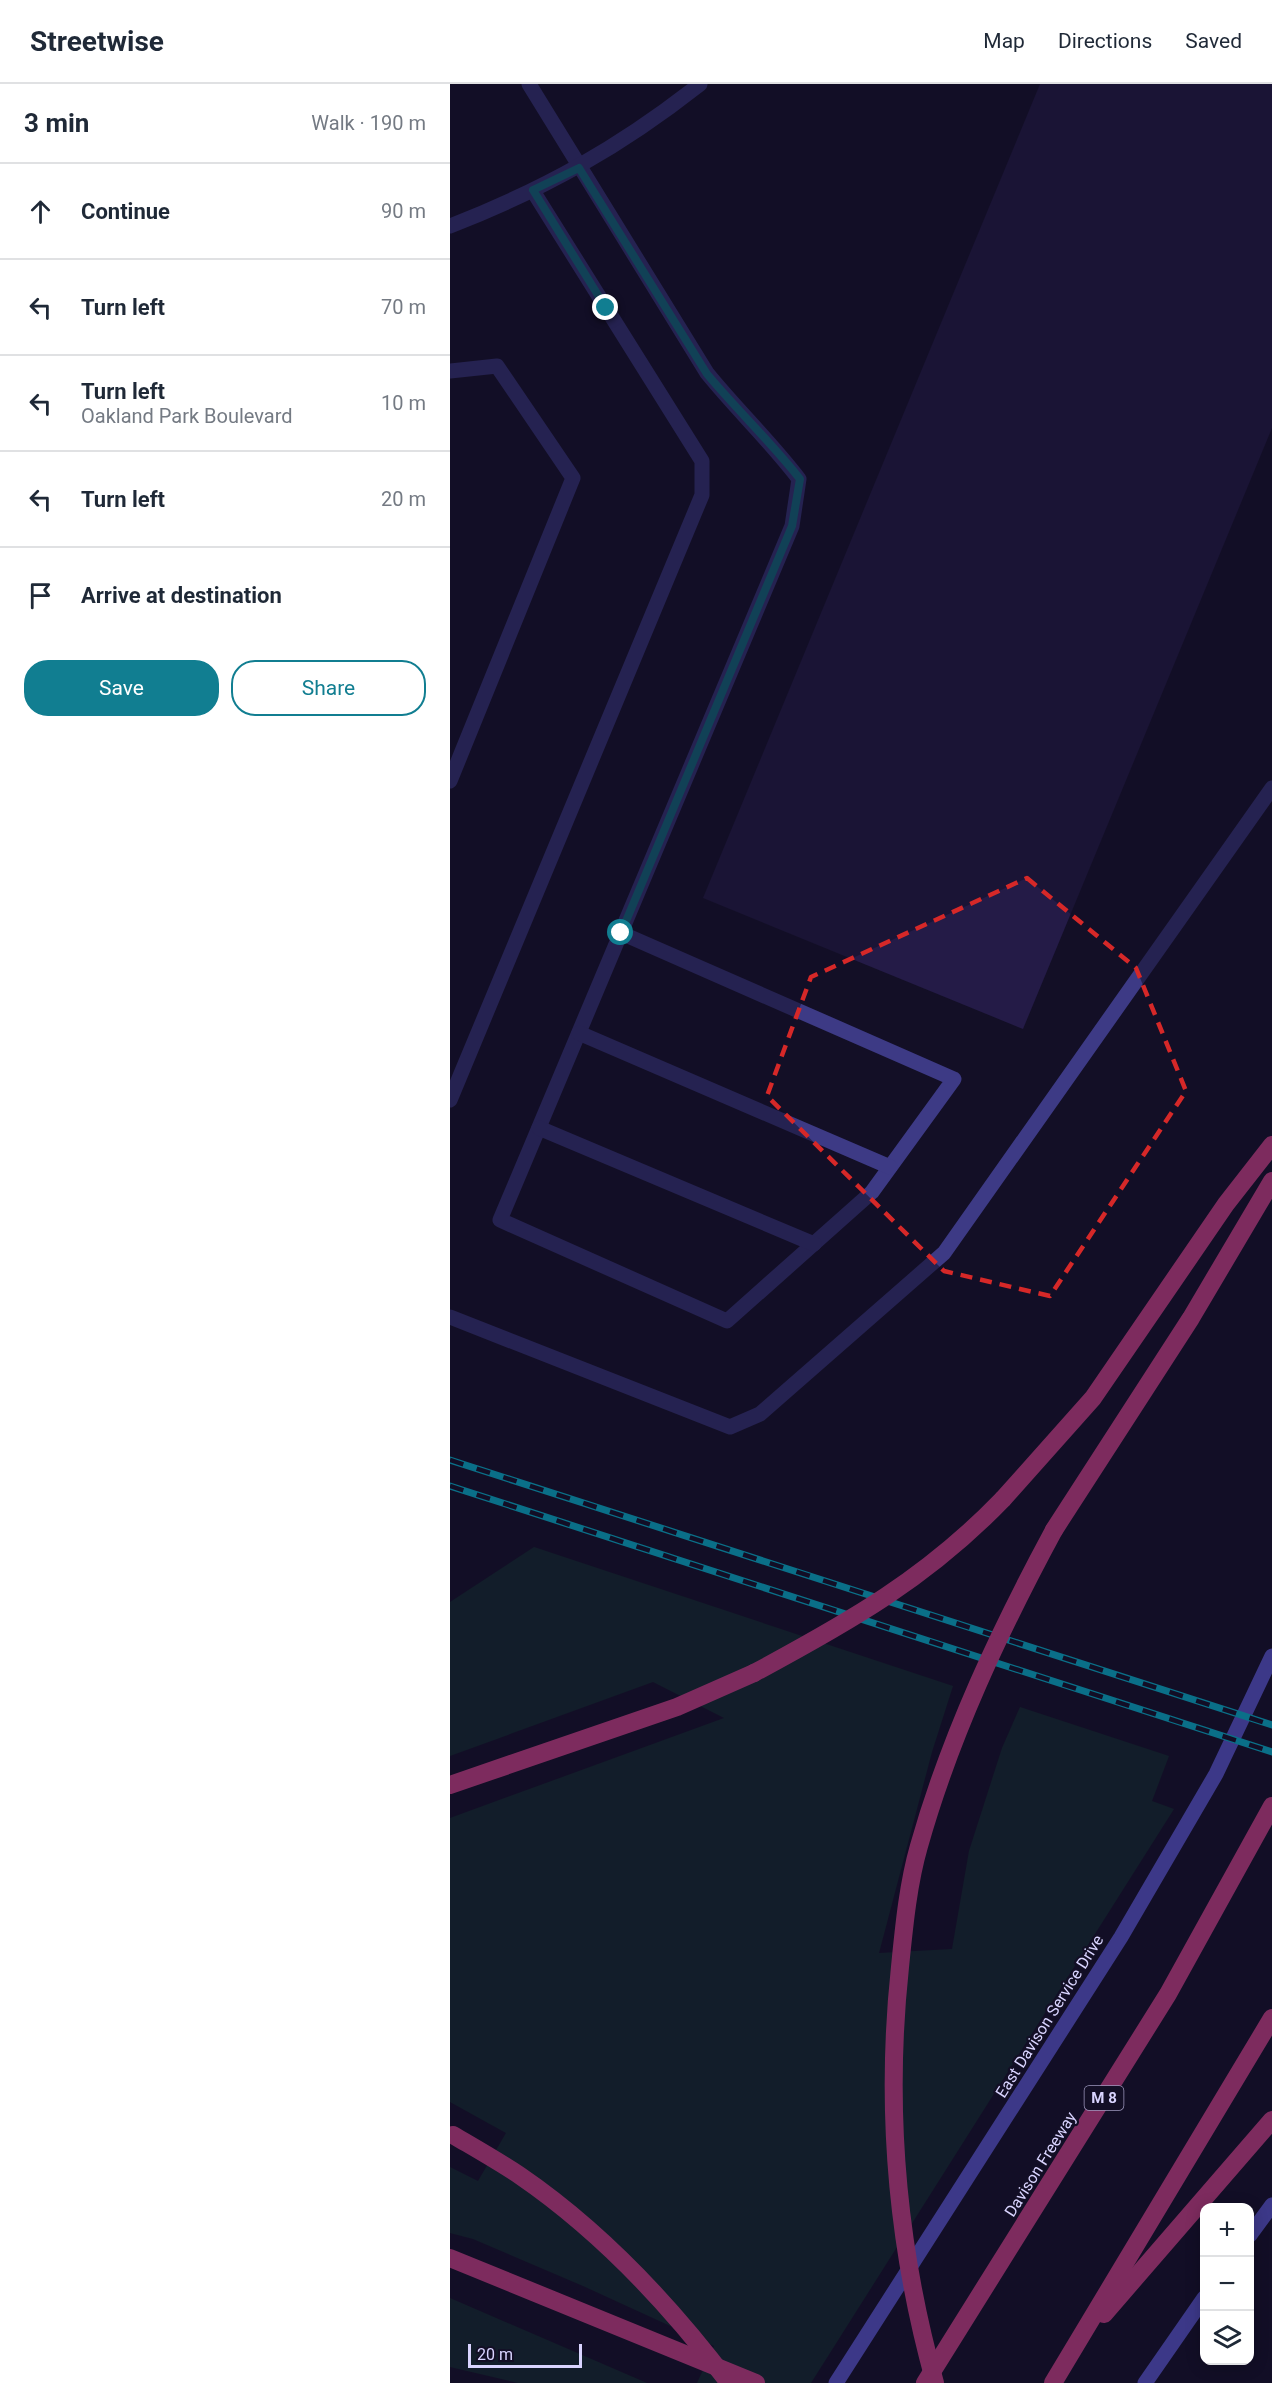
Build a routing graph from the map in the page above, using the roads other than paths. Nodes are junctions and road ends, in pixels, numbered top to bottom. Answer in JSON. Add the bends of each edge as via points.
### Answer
{"nodes":[{"id":1,"x":530,"y":84,"type":"edge"},
{"id":2,"x":700,"y":84,"type":"edge"},
{"id":3,"x":579,"y":168,"type":"junction"},
{"id":4,"x":533,"y":190,"type":"junction"},
{"id":5,"x":450,"y":226,"type":"edge"},
{"id":6,"x":450,"y":371,"type":"edge"},
{"id":7,"x":450,"y":781,"type":"edge"},
{"id":8,"x":1272,"y":788,"type":"edge"},
{"id":9,"x":621,"y":933,"type":"junction"},
{"id":10,"x":579,"y":1033,"type":"junction"},
{"id":11,"x":450,"y":1100,"type":"edge"},
{"id":12,"x":539,"y":1128,"type":"junction"},
{"id":13,"x":1272,"y":1146,"type":"edge"},
{"id":14,"x":890,"y":1167,"type":"junction"},
{"id":15,"x":1272,"y":1181,"type":"edge"},
{"id":16,"x":814,"y":1244,"type":"junction"},
{"id":17,"x":450,"y":1317,"type":"edge"},
{"id":18,"x":1272,"y":1656,"type":"edge"},
{"id":19,"x":450,"y":1785,"type":"edge"},
{"id":20,"x":1272,"y":1806,"type":"edge"},
{"id":21,"x":1272,"y":2018,"type":"edge"},
{"id":22,"x":1272,"y":2120,"type":"edge"},
{"id":23,"x":451,"y":2134,"type":"edge"},
{"id":24,"x":1272,"y":2205,"type":"edge"},
{"id":25,"x":1254,"y":2230,"type":"edge"},
{"id":26,"x":450,"y":2258,"type":"edge"},
{"id":27,"x":1200,"y":2304,"type":"edge"},
{"id":28,"x":1073,"y":2349,"type":"junction"},
{"id":29,"x":743,"y":2381,"type":"edge"},
{"id":30,"x":836,"y":2383,"type":"edge"},
{"id":31,"x":925,"y":2383,"type":"edge"},
{"id":32,"x":935,"y":2383,"type":"edge"},
{"id":33,"x":1053,"y":2383,"type":"edge"},
{"id":34,"x":1145,"y":2383,"type":"edge"}],
"edges":[{"from":1,"to":3,"type":"street"},
{"from":2,"to":3,"type":"street","via":[[648,125]]},
{"from":3,"to":4,"type":"street"},
{"from":3,"to":9,"type":"street","via":[[707,374],[800,479],[792,526]]},
{"from":4,"to":5,"type":"street"},
{"from":4,"to":11,"type":"street","via":[[702,461],[702,495]]},
{"from":6,"to":7,"type":"street","via":[[497,366],[573,478]]},
{"from":8,"to":17,"type":"street","via":[[944,1253],[760,1414],[730,1427]]},
{"from":9,"to":10,"type":"street"},
{"from":9,"to":14,"type":"street","via":[[954,1079]]},
{"from":10,"to":12,"type":"street"},
{"from":10,"to":14,"type":"street"},
{"from":12,"to":16,"type":"street"},
{"from":12,"to":16,"type":"street","via":[[500,1221],[727,1321]]},
{"from":13,"to":19,"type":"highway","bridge":true,"via":[[1226,1204],[1093,1398],[965,1538],[913,1579],[840,1627],[754,1673],[677,1707]]},
{"from":14,"to":16,"type":"street","via":[[872,1192]]},
{"from":15,"to":32,"type":"highway","bridge":true,"via":[[1191,1318],[1054,1530],[1012,1607],[950,1756],[919,1847],[896,2001],[895,2156],[912,2288]]},
{"from":18,"to":30,"type":"main road","name":"East Davison Service Drive","via":[[1216,1774],[1121,1937]]},
{"from":20,"to":31,"type":"highway","name":"Davison Freeway","number":"M 8","via":[[1161,2004]]},
{"from":21,"to":28,"type":"highway"},
{"from":22,"to":28,"type":"highway"},
{"from":23,"to":29,"type":"highway","bridge":true,"via":[[519,2175],[587,2227]]},
{"from":24,"to":25,"type":"main road"},
{"from":26,"to":29,"type":"highway"},
{"from":27,"to":34,"type":"main road"},
{"from":28,"to":33,"type":"highway"}]}
